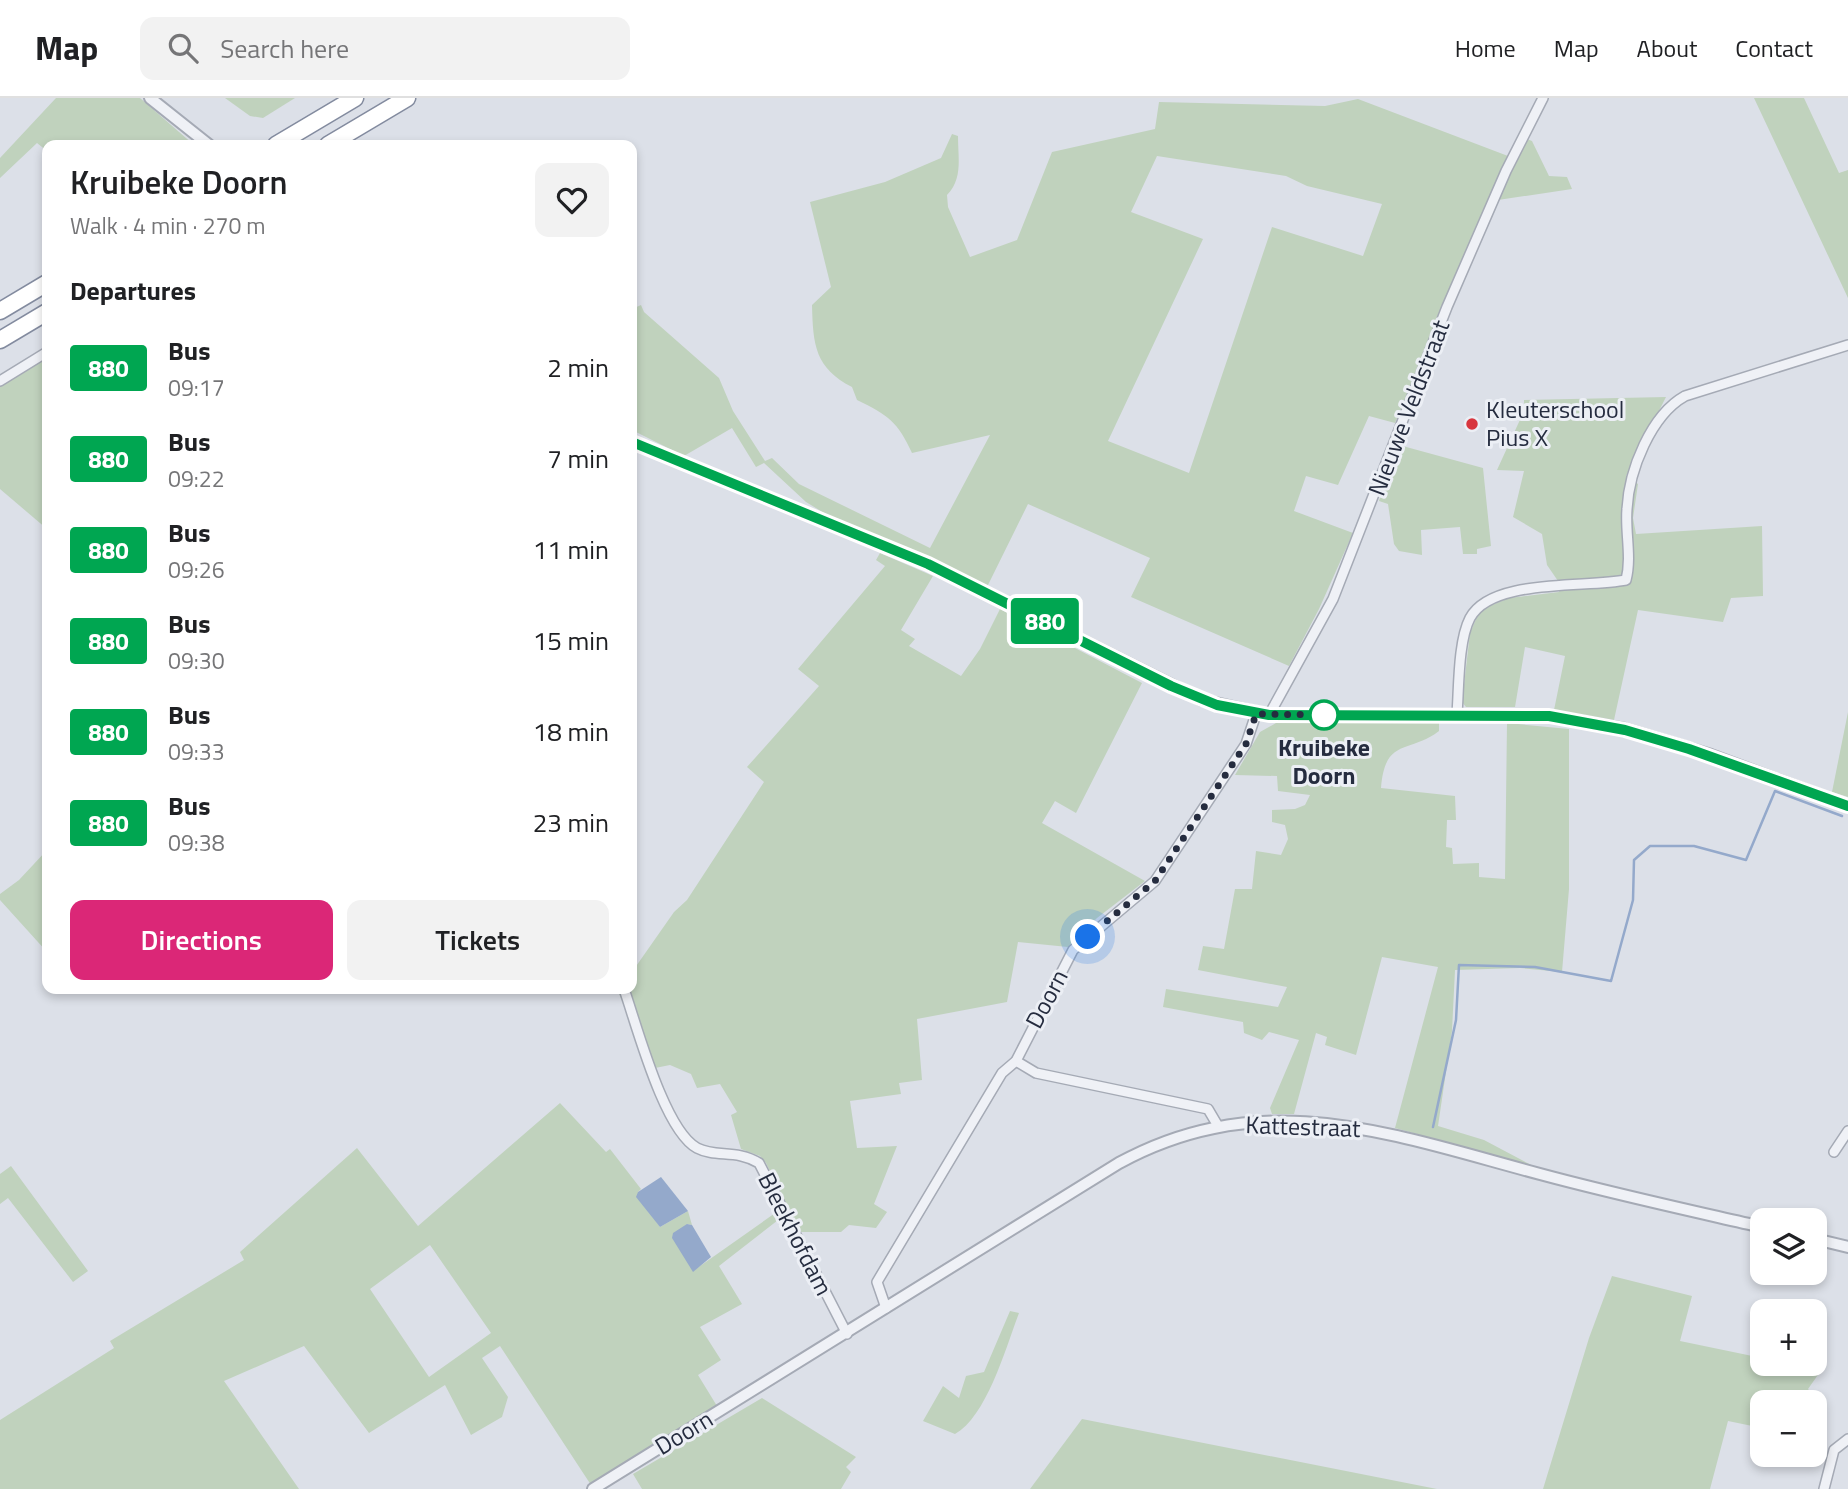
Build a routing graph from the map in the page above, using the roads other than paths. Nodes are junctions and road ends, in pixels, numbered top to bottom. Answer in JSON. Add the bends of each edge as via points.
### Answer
{"nodes":[{"id":1,"x":150,"y":98,"type":"edge"},
{"id":2,"x":355,"y":98,"type":"edge"},
{"id":3,"x":407,"y":98,"type":"edge"},
{"id":4,"x":1543,"y":98,"type":"edge"},
{"id":5,"x":202,"y":140,"type":"edge"},
{"id":6,"x":284,"y":140,"type":"edge"},
{"id":7,"x":336,"y":140,"type":"edge"},
{"id":8,"x":42,"y":286,"type":"edge"},
{"id":9,"x":0,"y":311,"type":"edge"},
{"id":10,"x":42,"y":315,"type":"edge"},
{"id":11,"x":0,"y":340,"type":"edge"},
{"id":12,"x":1848,"y":345,"type":"edge"},
{"id":13,"x":42,"y":355,"type":"edge"},
{"id":14,"x":0,"y":381,"type":"edge"},
{"id":15,"x":637,"y":444,"type":"edge"},
{"id":16,"x":1256,"y":714,"type":"junction"},
{"id":17,"x":1457,"y":714,"type":"junction"},
{"id":18,"x":1269,"y":715,"type":"junction"},
{"id":19,"x":1848,"y":806,"type":"edge"},
{"id":20,"x":626,"y":994,"type":"edge"},
{"id":21,"x":1016,"y":1062,"type":"junction"},
{"id":22,"x":1218,"y":1126,"type":"junction"},
{"id":23,"x":1848,"y":1131,"type":"edge"},
{"id":24,"x":1834,"y":1152,"type":"dead end"},
{"id":25,"x":1750,"y":1224,"type":"edge"},
{"id":26,"x":1827,"y":1243,"type":"edge"},
{"id":27,"x":1848,"y":1247,"type":"edge"},
{"id":28,"x":887,"y":1308,"type":"junction"},
{"id":29,"x":847,"y":1334,"type":"junction"},
{"id":30,"x":1848,"y":1438,"type":"edge"},
{"id":31,"x":593,"y":1489,"type":"edge"},
{"id":32,"x":1824,"y":1489,"type":"edge"}],
"edges":[{"from":1,"to":5,"type":"street"},
{"from":2,"to":6,"type":"highway"},
{"from":3,"to":7,"type":"highway"},
{"from":4,"to":18,"type":"street","name":"Nieuwe Veldstraat","via":[[1447,307],[1333,599]]},
{"from":8,"to":9,"type":"highway"},
{"from":10,"to":11,"type":"highway"},
{"from":12,"to":17,"type":"street","via":[[1669,405],[1632,478],[1626,580],[1508,592],[1485,600],[1470,618],[1464,639]]},
{"from":13,"to":14,"type":"street"},
{"from":15,"to":16,"type":"street","via":[[928,564],[1202,700]]},
{"from":16,"to":18,"type":"street"},
{"from":16,"to":21,"type":"street","name":"Doorn","via":[[1246,744],[1155,881],[1073,950]]},
{"from":17,"to":18,"type":"street"},
{"from":17,"to":19,"type":"street","via":[[1549,716],[1625,730]]},
{"from":20,"to":29,"type":"street","name":"Bleekhofdam","via":[[664,1101],[681,1133],[700,1150],[744,1154],[759,1163]]},
{"from":21,"to":22,"type":"street","via":[[1036,1073],[1208,1109]]},
{"from":21,"to":28,"type":"street","name":"Doorn","via":[[1002,1073],[877,1282]]},
{"from":22,"to":25,"type":"street","name":"Kattestraat","via":[[1271,1120],[1354,1126]]},
{"from":22,"to":28,"type":"street","name":"Kattestraat","via":[[1157,1144],[1119,1163]]},
{"from":23,"to":24,"type":"street"},
{"from":26,"to":27,"type":"street"},
{"from":28,"to":29,"type":"street","name":"Kattestraat"},
{"from":29,"to":31,"type":"street","name":"Doorn"},
{"from":30,"to":32,"type":"street","via":[[1834,1450]]}]}
